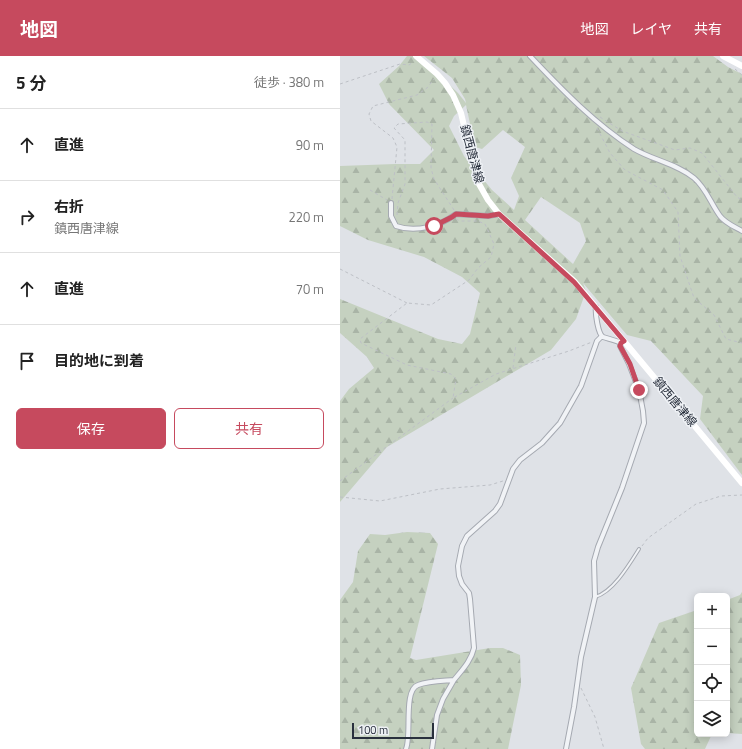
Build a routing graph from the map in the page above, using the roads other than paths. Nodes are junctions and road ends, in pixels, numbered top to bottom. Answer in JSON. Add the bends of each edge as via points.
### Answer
{"nodes":[{"id":1,"x":530,"y":56,"type":"edge"},
{"id":2,"x":722,"y":56,"type":"edge"},
{"id":3,"x":417,"y":57,"type":"edge"},
{"id":4,"x":742,"y":66,"type":"edge"},
{"id":5,"x":391,"y":203,"type":"road end"},
{"id":6,"x":499,"y":214,"type":"junction"},
{"id":7,"x":742,"y":231,"type":"edge"},
{"id":8,"x":596,"y":306,"type":"junction"},
{"id":9,"x":602,"y":336,"type":"junction"},
{"id":10,"x":623,"y":342,"type":"junction"},
{"id":11,"x":736,"y":475,"type":"junction"},
{"id":12,"x":742,"y":478,"type":"edge"},
{"id":13,"x":742,"y":483,"type":"edge"},
{"id":14,"x":639,"y":549,"type":"road end"},
{"id":15,"x":595,"y":597,"type":"junction"},
{"id":16,"x":454,"y":680,"type":"junction"},
{"id":17,"x":406,"y":749,"type":"edge"},
{"id":18,"x":432,"y":749,"type":"edge"},
{"id":19,"x":566,"y":749,"type":"edge"}],
"edges":[{"from":1,"to":7,"type":"street","via":[[617,138],[694,178],[720,217]]},
{"from":2,"to":4,"type":"main road"},
{"from":3,"to":6,"type":"main road","name":"鎮西唐津線","via":[[437,74],[454,95],[479,184]]},
{"from":5,"to":6,"type":"street","via":[[391,216],[396,226],[402,228],[434,226],[454,216]]},
{"from":6,"to":8,"type":"main road","name":"鎮西唐津線","via":[[574,282]]},
{"from":8,"to":9,"type":"street","via":[[595,314]]},
{"from":8,"to":10,"type":"main road","name":"鎮西唐津線"},
{"from":9,"to":10,"type":"street"},
{"from":9,"to":16,"type":"street","via":[[596,341],[581,386],[560,423],[542,443],[520,460],[513,469],[496,511],[467,536],[462,546],[458,566],[462,584],[470,599],[474,648],[473,654]]},
{"from":10,"to":11,"type":"main road","name":"鎮西唐津線"},
{"from":10,"to":15,"type":"street","via":[[620,346],[630,364],[639,390],[644,423],[594,561]]},
{"from":11,"to":12,"type":"lane"},
{"from":11,"to":13,"type":"main road","name":"鎮西唐津線"},
{"from":14,"to":15,"type":"lane","via":[[624,573],[601,596]]},
{"from":15,"to":19,"type":"street","via":[[581,657]]},
{"from":16,"to":17,"type":"street","via":[[416,685],[411,690]]},
{"from":16,"to":18,"type":"street","via":[[437,715]]}]}
